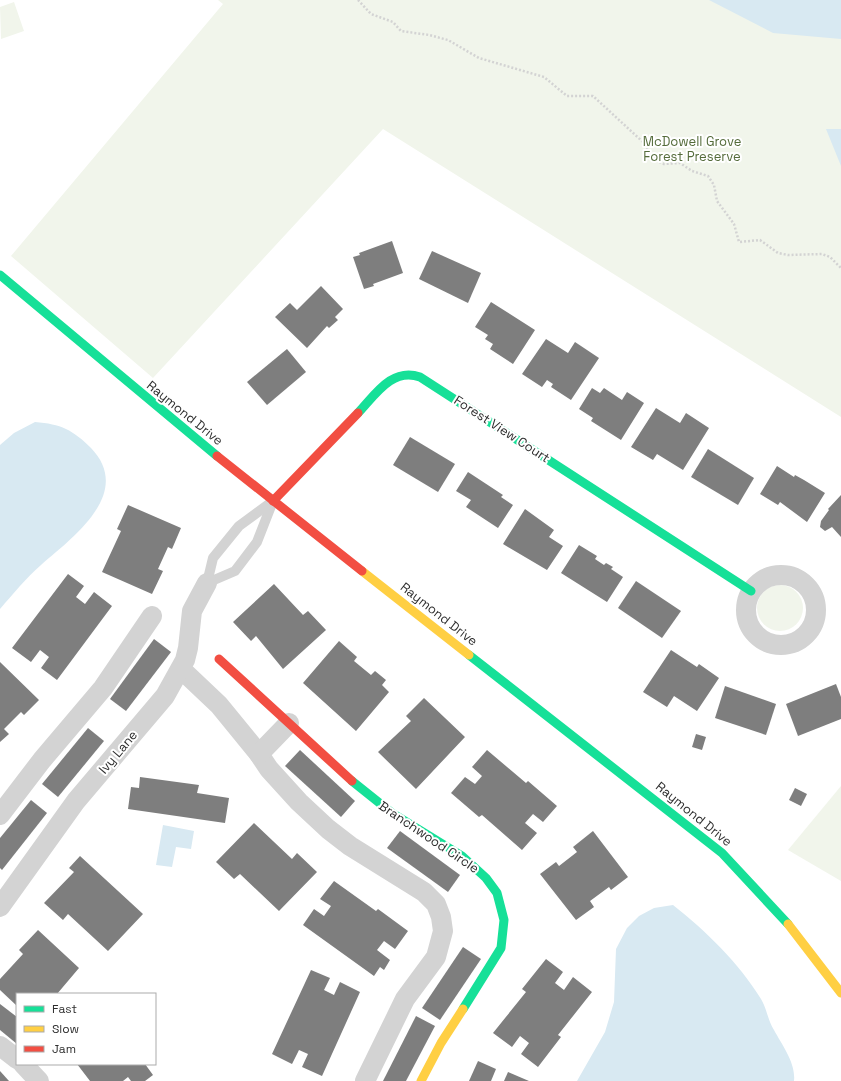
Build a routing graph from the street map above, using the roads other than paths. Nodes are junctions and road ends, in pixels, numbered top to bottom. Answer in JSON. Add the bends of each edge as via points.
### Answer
{"nodes":[{"id":1,"x":0,"y":275,"type":"edge"},
{"id":2,"x":273,"y":501,"type":"junction"},
{"id":3,"x":207,"y":583,"type":"junction"},
{"id":4,"x":751,"y":591,"type":"dead end"},
{"id":5,"x":152,"y":616,"type":"dead end"},
{"id":6,"x":219,"y":659,"type":"dead end"},
{"id":7,"x":181,"y":670,"type":"junction"},
{"id":8,"x":289,"y":723,"type":"junction"},
{"id":9,"x":259,"y":754,"type":"junction"},
{"id":10,"x":0,"y":815,"type":"edge"},
{"id":11,"x":0,"y":907,"type":"edge"},
{"id":12,"x":841,"y":993,"type":"edge"},
{"id":13,"x":0,"y":1046,"type":"edge"},
{"id":14,"x":16,"y":1058,"type":"edge"},
{"id":15,"x":23,"y":1065,"type":"edge"},
{"id":16,"x":39,"y":1081,"type":"edge"},
{"id":17,"x":365,"y":1081,"type":"edge"},
{"id":18,"x":422,"y":1081,"type":"edge"}],
"edges":[{"from":1,"to":2,"type":"street","name":"Raymond Drive"},
{"from":2,"to":3,"type":"lane","name":"Ivy Lane","via":[[239,526],[213,558]]},
{"from":2,"to":3,"type":"lane","via":[[257,542],[235,571]]},
{"from":2,"to":4,"type":"street","name":"Forest View Court","via":[[386,383],[405,374],[414,375],[429,382]]},
{"from":2,"to":12,"type":"street","name":"Raymond Drive","via":[[722,853],[786,921]]},
{"from":3,"to":7,"type":"street","name":"Ivy Lane","via":[[192,611],[188,648]]},
{"from":5,"to":10,"type":"street","via":[[104,688],[42,760]]},
{"from":6,"to":8,"type":"street","name":"Branchwood Circle"},
{"from":7,"to":9,"type":"street","via":[[220,705]]},
{"from":7,"to":11,"type":"street","name":"Ivy Lane","via":[[164,696],[76,801]]},
{"from":8,"to":9,"type":"street"},
{"from":8,"to":18,"type":"street","name":"Branchwood Circle","via":[[380,804],[471,863],[486,878],[502,905],[505,935],[501,948],[441,1043]]},
{"from":9,"to":17,"type":"street","via":[[299,802],[328,829],[424,892],[436,904],[441,917],[443,931],[436,957],[405,999]]},
{"from":13,"to":14,"type":"street"},
{"from":15,"to":16,"type":"street"}]}
